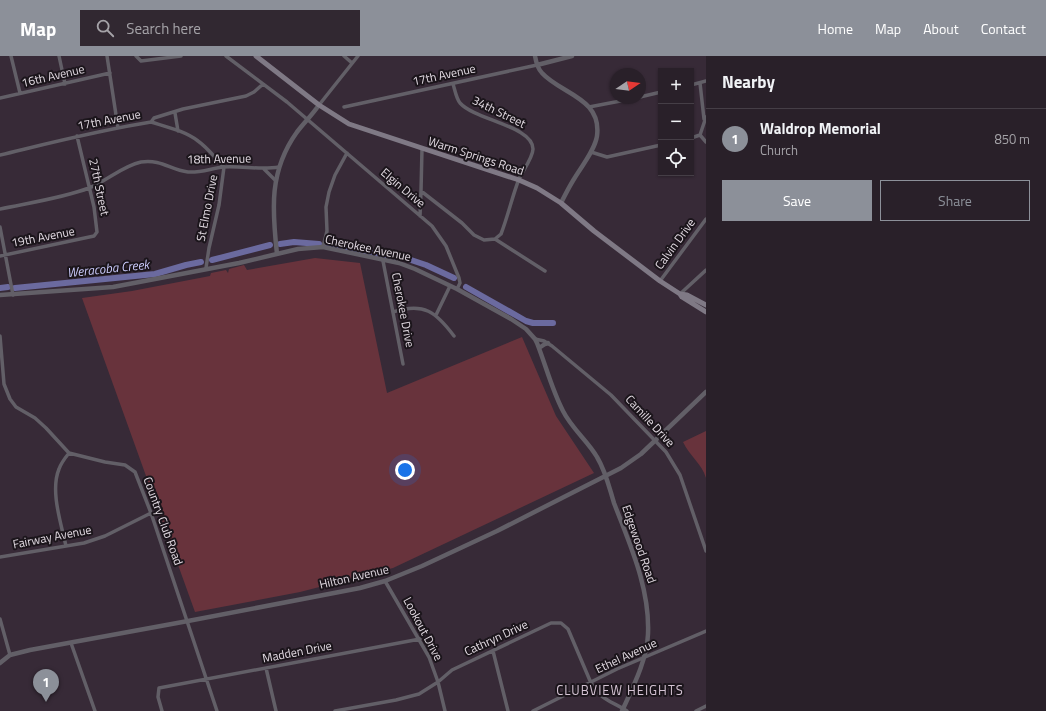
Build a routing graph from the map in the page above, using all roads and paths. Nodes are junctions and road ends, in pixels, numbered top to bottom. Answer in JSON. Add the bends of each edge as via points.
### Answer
{"nodes":[{"id":1,"x":11,"y":56,"type":"edge"},
{"id":2,"x":59,"y":56,"type":"edge"},
{"id":3,"x":107,"y":56,"type":"edge"},
{"id":4,"x":181,"y":56,"type":"edge"},
{"id":5,"x":226,"y":56,"type":"edge"},
{"id":6,"x":256,"y":56,"type":"edge"},
{"id":7,"x":344,"y":56,"type":"edge"},
{"id":8,"x":358,"y":56,"type":"edge"},
{"id":9,"x":535,"y":56,"type":"edge"},
{"id":10,"x":572,"y":56,"type":"edge"},
{"id":11,"x":137,"y":58,"type":"edge"},
{"id":12,"x":352,"y":62,"type":"junction"},
{"id":13,"x":537,"y":64,"type":"junction"},
{"id":14,"x":110,"y":73,"type":"junction"},
{"id":15,"x":706,"y":81,"type":"edge"},
{"id":16,"x":700,"y":83,"type":"junction"},
{"id":17,"x":65,"y":84,"type":"junction"},
{"id":18,"x":263,"y":84,"type":"junction"},
{"id":19,"x":453,"y":84,"type":"junction"},
{"id":20,"x":694,"y":84,"type":"edge"},
{"id":21,"x":20,"y":93,"type":"junction"},
{"id":22,"x":658,"y":93,"type":"edge"},
{"id":23,"x":646,"y":96,"type":"edge"},
{"id":24,"x":0,"y":98,"type":"edge"},
{"id":25,"x":610,"y":103,"type":"edge"},
{"id":26,"x":318,"y":105,"type":"junction"},
{"id":27,"x":344,"y":107,"type":"dead end"},
{"id":28,"x":589,"y":107,"type":"junction"},
{"id":29,"x":175,"y":113,"type":"junction"},
{"id":30,"x":705,"y":118,"type":"edge"},
{"id":31,"x":308,"y":119,"type":"junction"},
{"id":32,"x":151,"y":122,"type":"junction"},
{"id":33,"x":118,"y":128,"type":"junction"},
{"id":34,"x":178,"y":131,"type":"junction"},
{"id":35,"x":700,"y":135,"type":"junction"},
{"id":36,"x":77,"y":136,"type":"junction"},
{"id":37,"x":694,"y":137,"type":"edge"},
{"id":38,"x":706,"y":142,"type":"edge"},
{"id":39,"x":658,"y":146,"type":"edge"},
{"id":40,"x":422,"y":149,"type":"junction"},
{"id":41,"x":591,"y":152,"type":"junction"},
{"id":42,"x":347,"y":153,"type":"junction"},
{"id":43,"x":0,"y":155,"type":"edge"},
{"id":44,"x":224,"y":167,"type":"junction"},
{"id":45,"x":279,"y":167,"type":"junction"},
{"id":46,"x":264,"y":169,"type":"junction"},
{"id":47,"x":519,"y":180,"type":"junction"},
{"id":48,"x":276,"y":181,"type":"junction"},
{"id":49,"x":90,"y":188,"type":"junction"},
{"id":50,"x":421,"y":191,"type":"junction"},
{"id":51,"x":561,"y":203,"type":"junction"},
{"id":52,"x":0,"y":209,"type":"edge"},
{"id":53,"x":420,"y":216,"type":"junction"},
{"id":54,"x":706,"y":218,"type":"edge"},
{"id":55,"x":0,"y":227,"type":"edge"},
{"id":56,"x":90,"y":238,"type":"joint"},
{"id":57,"x":495,"y":239,"type":"junction"},
{"id":58,"x":323,"y":247,"type":"junction"},
{"id":59,"x":277,"y":254,"type":"junction"},
{"id":60,"x":5,"y":255,"type":"junction"},
{"id":61,"x":0,"y":256,"type":"edge"},
{"id":62,"x":383,"y":260,"type":"junction"},
{"id":63,"x":206,"y":268,"type":"junction"},
{"id":64,"x":706,"y":270,"type":"edge"},
{"id":65,"x":545,"y":271,"type":"dead end"},
{"id":66,"x":660,"y":281,"type":"junction"},
{"id":67,"x":450,"y":286,"type":"junction"},
{"id":68,"x":457,"y":289,"type":"junction"},
{"id":69,"x":13,"y":294,"type":"junction"},
{"id":70,"x":680,"y":294,"type":"junction"},
{"id":71,"x":0,"y":295,"type":"edge"},
{"id":72,"x":706,"y":305,"type":"edge"},
{"id":73,"x":393,"y":312,"type":"junction"},
{"id":74,"x":706,"y":312,"type":"edge"},
{"id":75,"x":436,"y":315,"type":"junction"},
{"id":76,"x":0,"y":336,"type":"edge"},
{"id":77,"x":454,"y":336,"type":"dead end"},
{"id":78,"x":535,"y":339,"type":"junction"},
{"id":79,"x":548,"y":343,"type":"junction"},
{"id":80,"x":539,"y":348,"type":"junction"},
{"id":81,"x":403,"y":364,"type":"dead end"},
{"id":82,"x":706,"y":392,"type":"edge"},
{"id":83,"x":656,"y":440,"type":"junction"},
{"id":84,"x":69,"y":453,"type":"junction"},
{"id":85,"x":606,"y":476,"type":"junction"},
{"id":86,"x":151,"y":514,"type":"junction"},
{"id":87,"x":66,"y":546,"type":"junction"},
{"id":88,"x":706,"y":551,"type":"edge"},
{"id":89,"x":0,"y":557,"type":"edge"},
{"id":90,"x":385,"y":581,"type":"junction"},
{"id":91,"x":0,"y":619,"type":"edge"},
{"id":92,"x":188,"y":621,"type":"junction"},
{"id":93,"x":706,"y":631,"type":"edge"},
{"id":94,"x":420,"y":639,"type":"junction"},
{"id":95,"x":71,"y":643,"type":"junction"},
{"id":96,"x":493,"y":651,"type":"junction"},
{"id":97,"x":10,"y":655,"type":"junction"},
{"id":98,"x":645,"y":657,"type":"junction"},
{"id":99,"x":0,"y":662,"type":"edge"},
{"id":100,"x":266,"y":668,"type":"junction"},
{"id":101,"x":207,"y":679,"type":"junction"},
{"id":102,"x":438,"y":682,"type":"junction"},
{"id":103,"x":591,"y":683,"type":"junction"},
{"id":104,"x":706,"y":706,"type":"edge"},
{"id":105,"x":624,"y":710,"type":"edge"},
{"id":106,"x":95,"y":711,"type":"edge"},
{"id":107,"x":162,"y":711,"type":"edge"},
{"id":108,"x":217,"y":711,"type":"edge"},
{"id":109,"x":276,"y":711,"type":"edge"},
{"id":110,"x":335,"y":711,"type":"edge"},
{"id":111,"x":445,"y":711,"type":"edge"},
{"id":112,"x":508,"y":711,"type":"edge"},
{"id":113,"x":533,"y":711,"type":"edge"},
{"id":114,"x":696,"y":711,"type":"edge"}],
"edges":[{"from":1,"to":21,"type":"street"},
{"from":2,"to":17,"type":"street"},
{"from":3,"to":14,"type":"street"},
{"from":4,"to":11,"type":"street","via":[[147,61]]},
{"from":5,"to":18,"type":"street","name":"Elgin Drive"},
{"from":6,"to":26,"type":"main road","name":"Warm Springs Road"},
{"from":7,"to":12,"type":"street"},
{"from":8,"to":12,"type":"street"},
{"from":9,"to":13,"type":"street"},
{"from":10,"to":13,"type":"street","name":"17th Avenue"},
{"from":12,"to":26,"type":"street"},
{"from":13,"to":19,"type":"street","name":"17th Avenue"},
{"from":13,"to":28,"type":"street","via":[[541,72]]},
{"from":14,"to":17,"type":"street","name":"16th Avenue"},
{"from":14,"to":33,"type":"street"},
{"from":15,"to":16,"type":"street"},
{"from":16,"to":20,"type":"street"},
{"from":16,"to":30,"type":"street"},
{"from":17,"to":21,"type":"street","name":"16th Avenue"},
{"from":18,"to":29,"type":"street","name":"17th Avenue","via":[[246,96]]},
{"from":18,"to":31,"type":"street","name":"Elgin Drive"},
{"from":19,"to":27,"type":"street","name":"17th Avenue"},
{"from":19,"to":47,"type":"street","name":"34th Street","via":[[460,104],[468,110],[522,132],[530,139],[533,151]]},
{"from":21,"to":24,"type":"street","name":"16th Avenue"},
{"from":22,"to":23,"type":"street"},
{"from":25,"to":28,"type":"street"},
{"from":26,"to":31,"type":"street"},
{"from":26,"to":40,"type":"main road","name":"Warm Springs Road","via":[[349,124]]},
{"from":28,"to":41,"type":"street","via":[[597,124],[597,137]]},
{"from":29,"to":32,"type":"street","name":"17th Avenue","via":[[154,118]]},
{"from":29,"to":34,"type":"street"},
{"from":30,"to":35,"type":"street"},
{"from":31,"to":42,"type":"street","name":"Elgin Drive"},
{"from":31,"to":45,"type":"street","via":[[297,132]]},
{"from":32,"to":33,"type":"street","name":"17th Avenue"},
{"from":32,"to":34,"type":"street","name":"St Elmo Drive"},
{"from":33,"to":36,"type":"street","name":"17th Avenue"},
{"from":34,"to":44,"type":"street","name":"St Elmo Drive","via":[[197,140]]},
{"from":35,"to":37,"type":"street"},
{"from":35,"to":38,"type":"street"},
{"from":36,"to":43,"type":"street","name":"17th Avenue"},
{"from":36,"to":49,"type":"street","name":"27th Street"},
{"from":39,"to":41,"type":"street","via":[[608,158]]},
{"from":40,"to":47,"type":"main road","name":"Warm Springs Road"},
{"from":40,"to":50,"type":"street"},
{"from":41,"to":51,"type":"street"},
{"from":42,"to":53,"type":"street","name":"Elgin Drive"},
{"from":42,"to":58,"type":"street","via":[[329,192],[326,207],[327,231]]},
{"from":44,"to":46,"type":"street","name":"18th Avenue"},
{"from":44,"to":49,"type":"street","name":"18th Avenue","via":[[188,172],[160,162],[140,162]]},
{"from":44,"to":63,"type":"street","name":"St Elmo Drive"},
{"from":45,"to":46,"type":"street","name":"18th Avenue"},
{"from":45,"to":48,"type":"street"},
{"from":46,"to":48,"type":"street"},
{"from":47,"to":51,"type":"main road","name":"Warm Springs Road"},
{"from":47,"to":57,"type":"street","via":[[501,234]]},
{"from":48,"to":59,"type":"street","via":[[273,220]]},
{"from":49,"to":52,"type":"street","name":"18th Avenue"},
{"from":49,"to":56,"type":"street","name":"27th Street","via":[[97,232]]},
{"from":50,"to":53,"type":"street"},
{"from":50,"to":57,"type":"street","via":[[474,235],[484,240]]},
{"from":51,"to":66,"type":"main road","name":"Warm Springs Road","via":[[594,232]]},
{"from":53,"to":68,"type":"street","name":"Elgin Drive","via":[[432,226],[446,246],[459,278]]},
{"from":54,"to":66,"type":"street","name":"Calvin Drive"},
{"from":55,"to":60,"type":"street"},
{"from":56,"to":60,"type":"street","name":"19th Avenue"},
{"from":57,"to":65,"type":"street"},
{"from":58,"to":59,"type":"street","name":"Cherokee Avenue"},
{"from":58,"to":62,"type":"street","name":"Cherokee Avenue"},
{"from":59,"to":63,"type":"street","name":"Cherokee Avenue"},
{"from":60,"to":61,"type":"street","name":"19th Avenue"},
{"from":60,"to":69,"type":"street"},
{"from":62,"to":67,"type":"street","name":"Cherokee Avenue","via":[[411,267]]},
{"from":62,"to":73,"type":"street","name":"Cherokee Drive"},
{"from":63,"to":69,"type":"street","name":"Cherokee Avenue","via":[[113,287]]},
{"from":64,"to":70,"type":"street"},
{"from":66,"to":70,"type":"main road","name":"Warm Springs Road"},
{"from":67,"to":68,"type":"street","name":"Cherokee Avenue"},
{"from":67,"to":75,"type":"street"},
{"from":68,"to":78,"type":"street","name":"Cherokee Avenue","via":[[526,328]]},
{"from":69,"to":71,"type":"street","name":"Cherokee Avenue"},
{"from":70,"to":72,"type":"main road","name":"Warm Springs Road"},
{"from":70,"to":74,"type":"main road","name":"Warm Springs Road"},
{"from":73,"to":75,"type":"street","via":[[401,309],[422,309]]},
{"from":73,"to":81,"type":"street","name":"Cherokee Drive"},
{"from":75,"to":77,"type":"street"},
{"from":76,"to":84,"type":"street","via":[[4,384],[10,399],[16,408],[35,418],[46,428]]},
{"from":78,"to":79,"type":"street","name":"Camille Drive"},
{"from":78,"to":80,"type":"street","name":"Cherokee Avenue"},
{"from":79,"to":80,"type":"street"},
{"from":79,"to":83,"type":"street","name":"Camille Drive","via":[[611,395]]},
{"from":80,"to":85,"type":"street","name":"Cherokee Avenue","via":[[563,412],[598,458]]},
{"from":82,"to":83,"type":"street","name":"Hilton Avenue"},
{"from":83,"to":85,"type":"street","name":"Hilton Avenue","via":[[630,462]]},
{"from":83,"to":88,"type":"street","name":"Camille Drive","via":[[680,475]]},
{"from":84,"to":86,"type":"street","name":"Country Club Road","via":[[125,465],[135,472]]},
{"from":84,"to":87,"type":"street","via":[[60,468],[56,482]]},
{"from":85,"to":90,"type":"street","name":"Hilton Avenue","via":[[497,531]]},
{"from":85,"to":98,"type":"street","name":"Edgewood Road","via":[[642,577],[647,605],[648,634]]},
{"from":86,"to":87,"type":"street","name":"Fairway Avenue","via":[[105,536]]},
{"from":86,"to":92,"type":"street","name":"Country Club Road"},
{"from":87,"to":89,"type":"street","name":"Fairway Avenue"},
{"from":90,"to":92,"type":"street","name":"Hilton Avenue"},
{"from":90,"to":94,"type":"street","name":"Lookout Drive"},
{"from":91,"to":97,"type":"street"},
{"from":92,"to":95,"type":"street","name":"Hilton Avenue"},
{"from":92,"to":101,"type":"street","name":"Country Club Road"},
{"from":93,"to":98,"type":"street","name":"Ethel Avenue"},
{"from":94,"to":100,"type":"street","name":"Madden Drive"},
{"from":94,"to":102,"type":"street","name":"Lookout Drive"},
{"from":95,"to":97,"type":"street","name":"Hilton Avenue"},
{"from":95,"to":106,"type":"street"},
{"from":96,"to":102,"type":"street","name":"Cathryn Drive","via":[[452,670]]},
{"from":96,"to":103,"type":"street","name":"Cathryn Drive","via":[[551,623],[561,623],[568,629]]},
{"from":96,"to":112,"type":"street"},
{"from":97,"to":99,"type":"street","name":"Hilton Avenue"},
{"from":98,"to":103,"type":"street","name":"Ethel Avenue"},
{"from":98,"to":105,"type":"street","name":"Edgewood Road"},
{"from":100,"to":101,"type":"street","name":"Madden Drive"},
{"from":100,"to":109,"type":"street"},
{"from":101,"to":107,"type":"street","name":"Madden Drive","via":[[159,688],[158,697]]},
{"from":101,"to":108,"type":"street","name":"Country Club Road"},
{"from":102,"to":110,"type":"street","name":"Cathryn Drive","via":[[419,694]]},
{"from":102,"to":111,"type":"street","name":"Lookout Drive"},
{"from":103,"to":105,"type":"street","name":"Cathryn Drive","via":[[604,699]]},
{"from":103,"to":113,"type":"street","name":"Ethel Avenue"},
{"from":104,"to":114,"type":"street"}]}
